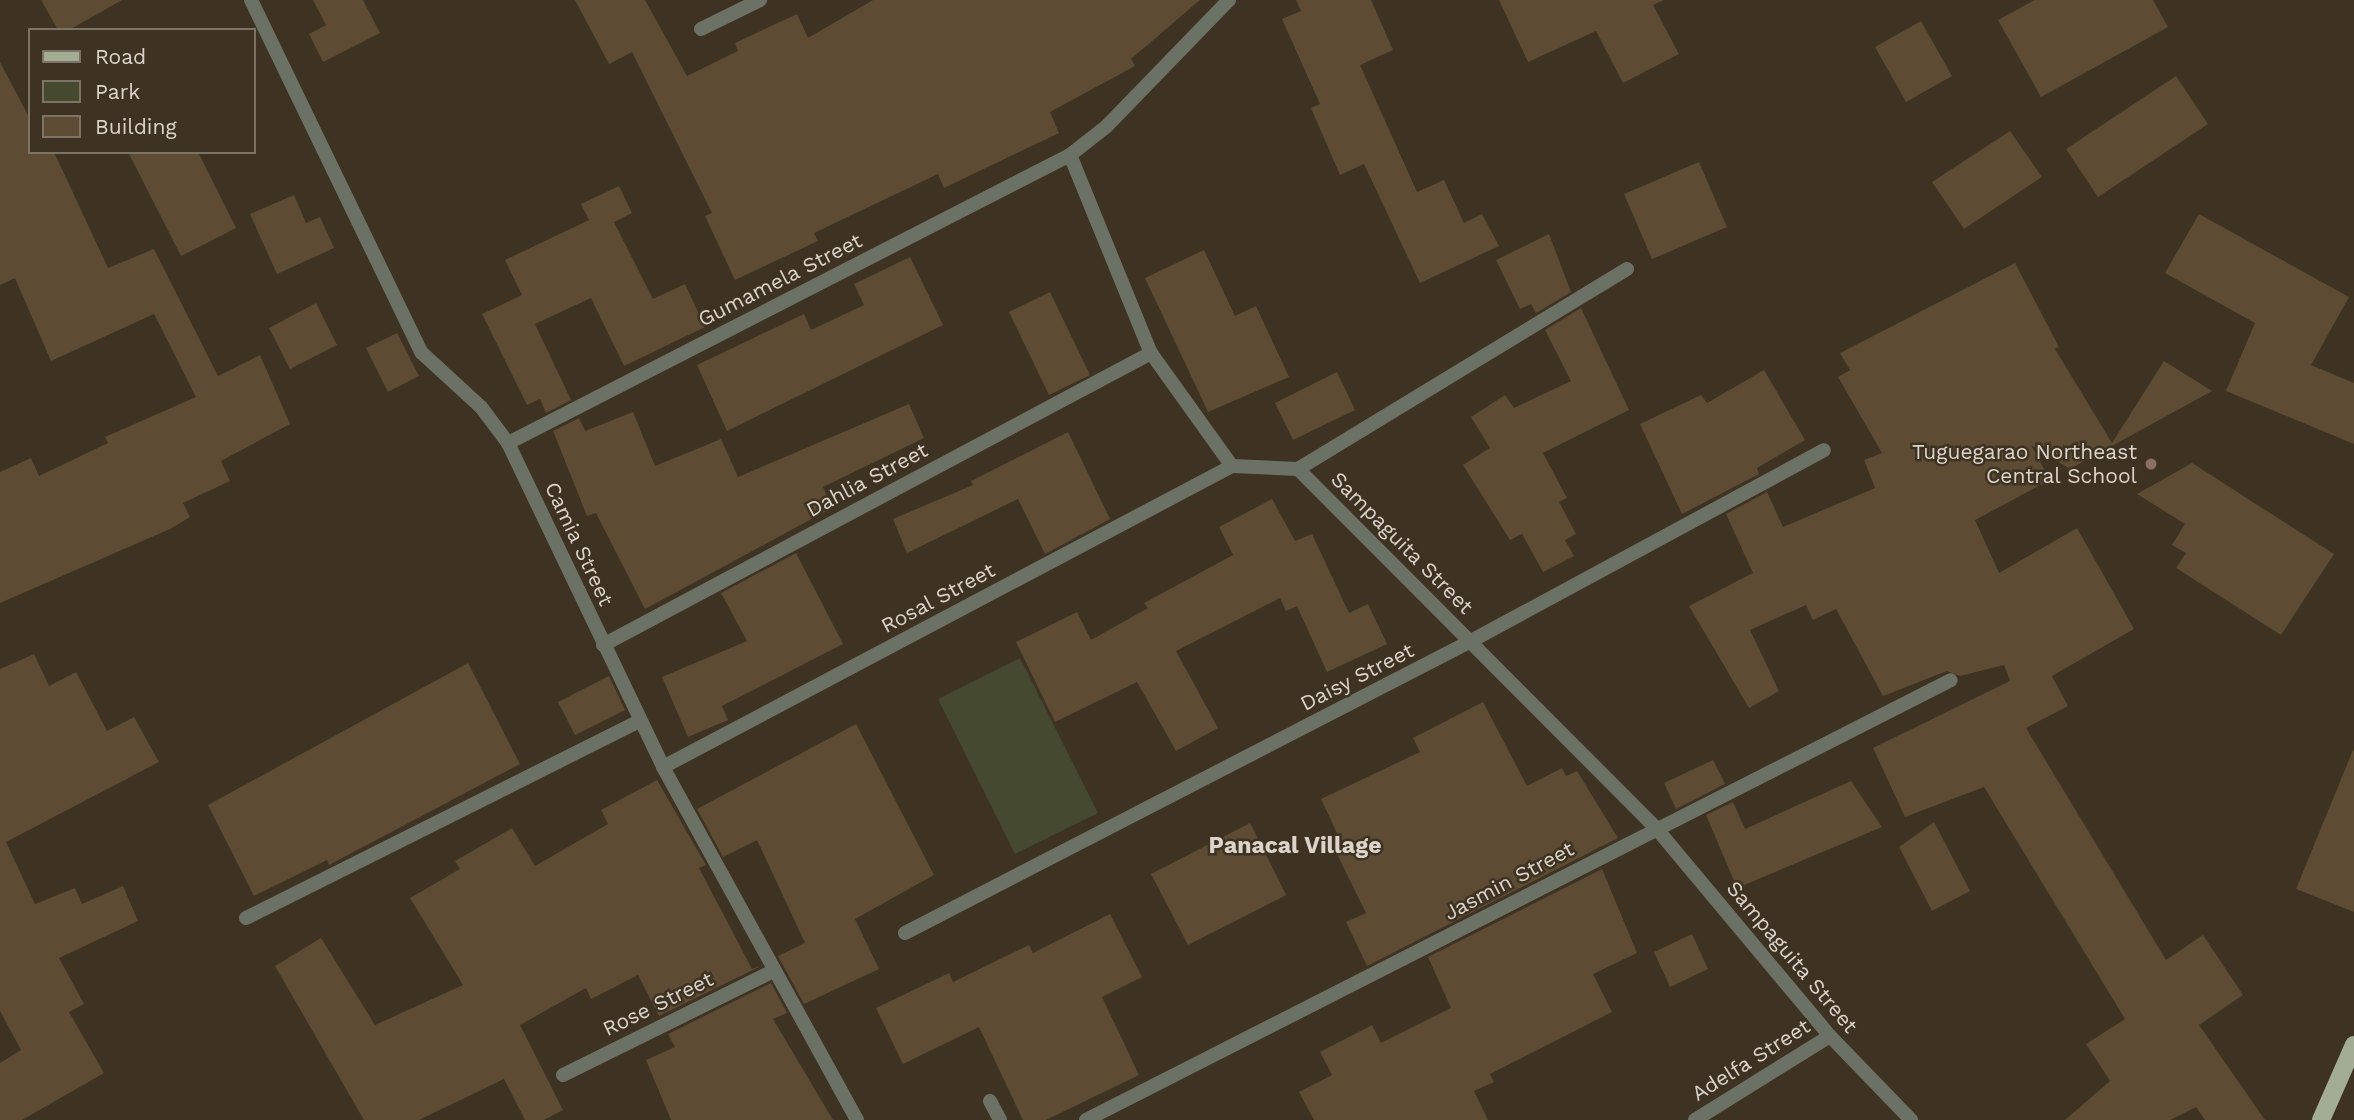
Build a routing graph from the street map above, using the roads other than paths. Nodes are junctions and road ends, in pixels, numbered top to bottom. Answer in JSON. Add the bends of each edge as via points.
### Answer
{"nodes":[{"id":1,"x":251,"y":0,"type":"edge"},
{"id":2,"x":760,"y":0,"type":"edge"},
{"id":3,"x":1229,"y":0,"type":"edge"},
{"id":4,"x":701,"y":29,"type":"dead end"},
{"id":5,"x":1070,"y":155,"type":"junction"},
{"id":6,"x":1627,"y":269,"type":"dead end"},
{"id":7,"x":1152,"y":353,"type":"junction"},
{"id":8,"x":508,"y":443,"type":"junction"},
{"id":9,"x":1824,"y":450,"type":"dead end"},
{"id":10,"x":1232,"y":466,"type":"junction"},
{"id":11,"x":1298,"y":469,"type":"junction"},
{"id":12,"x":1471,"y":641,"type":"junction"},
{"id":13,"x":603,"y":645,"type":"junction"},
{"id":14,"x":1951,"y":680,"type":"dead end"},
{"id":15,"x":639,"y":720,"type":"junction"},
{"id":16,"x":663,"y":767,"type":"junction"},
{"id":17,"x":1656,"y":828,"type":"junction"},
{"id":18,"x":246,"y":918,"type":"dead end"},
{"id":19,"x":905,"y":933,"type":"dead end"},
{"id":20,"x":773,"y":971,"type":"junction"},
{"id":21,"x":1830,"y":1036,"type":"junction"},
{"id":22,"x":2354,"y":1045,"type":"edge"},
{"id":23,"x":563,"y":1075,"type":"dead end"},
{"id":24,"x":990,"y":1101,"type":"dead end"},
{"id":25,"x":857,"y":1120,"type":"edge"},
{"id":26,"x":1000,"y":1120,"type":"edge"},
{"id":27,"x":1086,"y":1120,"type":"edge"},
{"id":28,"x":1695,"y":1120,"type":"edge"},
{"id":29,"x":1911,"y":1120,"type":"edge"},
{"id":30,"x":2321,"y":1120,"type":"edge"}],
"edges":[{"from":1,"to":8,"type":"street","name":"Camia Street","via":[[422,353],[433,369],[481,407]]},
{"from":2,"to":4,"type":"street"},
{"from":3,"to":5,"type":"street","via":[[1107,126]]},
{"from":5,"to":7,"type":"street"},
{"from":5,"to":8,"type":"street","name":"Gumamela Street"},
{"from":6,"to":11,"type":"street"},
{"from":7,"to":10,"type":"street"},
{"from":7,"to":13,"type":"street","name":"Dahlia Street"},
{"from":8,"to":13,"type":"street","name":"Camia Street"},
{"from":9,"to":12,"type":"street","name":"Daisy Street"},
{"from":10,"to":11,"type":"street","name":"Sampaguita Street"},
{"from":10,"to":16,"type":"street","name":"Rosal Street"},
{"from":11,"to":12,"type":"street","name":"Sampaguita Street"},
{"from":12,"to":17,"type":"street","name":"Sampaguita Street"},
{"from":12,"to":19,"type":"street","name":"Daisy Street"},
{"from":13,"to":15,"type":"street","name":"Camia Street"},
{"from":14,"to":17,"type":"street","name":"Jasmin Street"},
{"from":15,"to":16,"type":"street","name":"Camia Street"},
{"from":15,"to":18,"type":"street"},
{"from":16,"to":20,"type":"street","name":"Camia Street"},
{"from":17,"to":21,"type":"street","name":"Sampaguita Street"},
{"from":17,"to":27,"type":"street","name":"Jasmin Street"},
{"from":20,"to":23,"type":"street","name":"Rose Street"},
{"from":20,"to":25,"type":"street","name":"Camia Street"},
{"from":21,"to":28,"type":"street","name":"Adelfa Street"},
{"from":21,"to":29,"type":"street","name":"Sampaguita Street"},
{"from":22,"to":30,"type":"main road"},
{"from":24,"to":26,"type":"street"}]}
